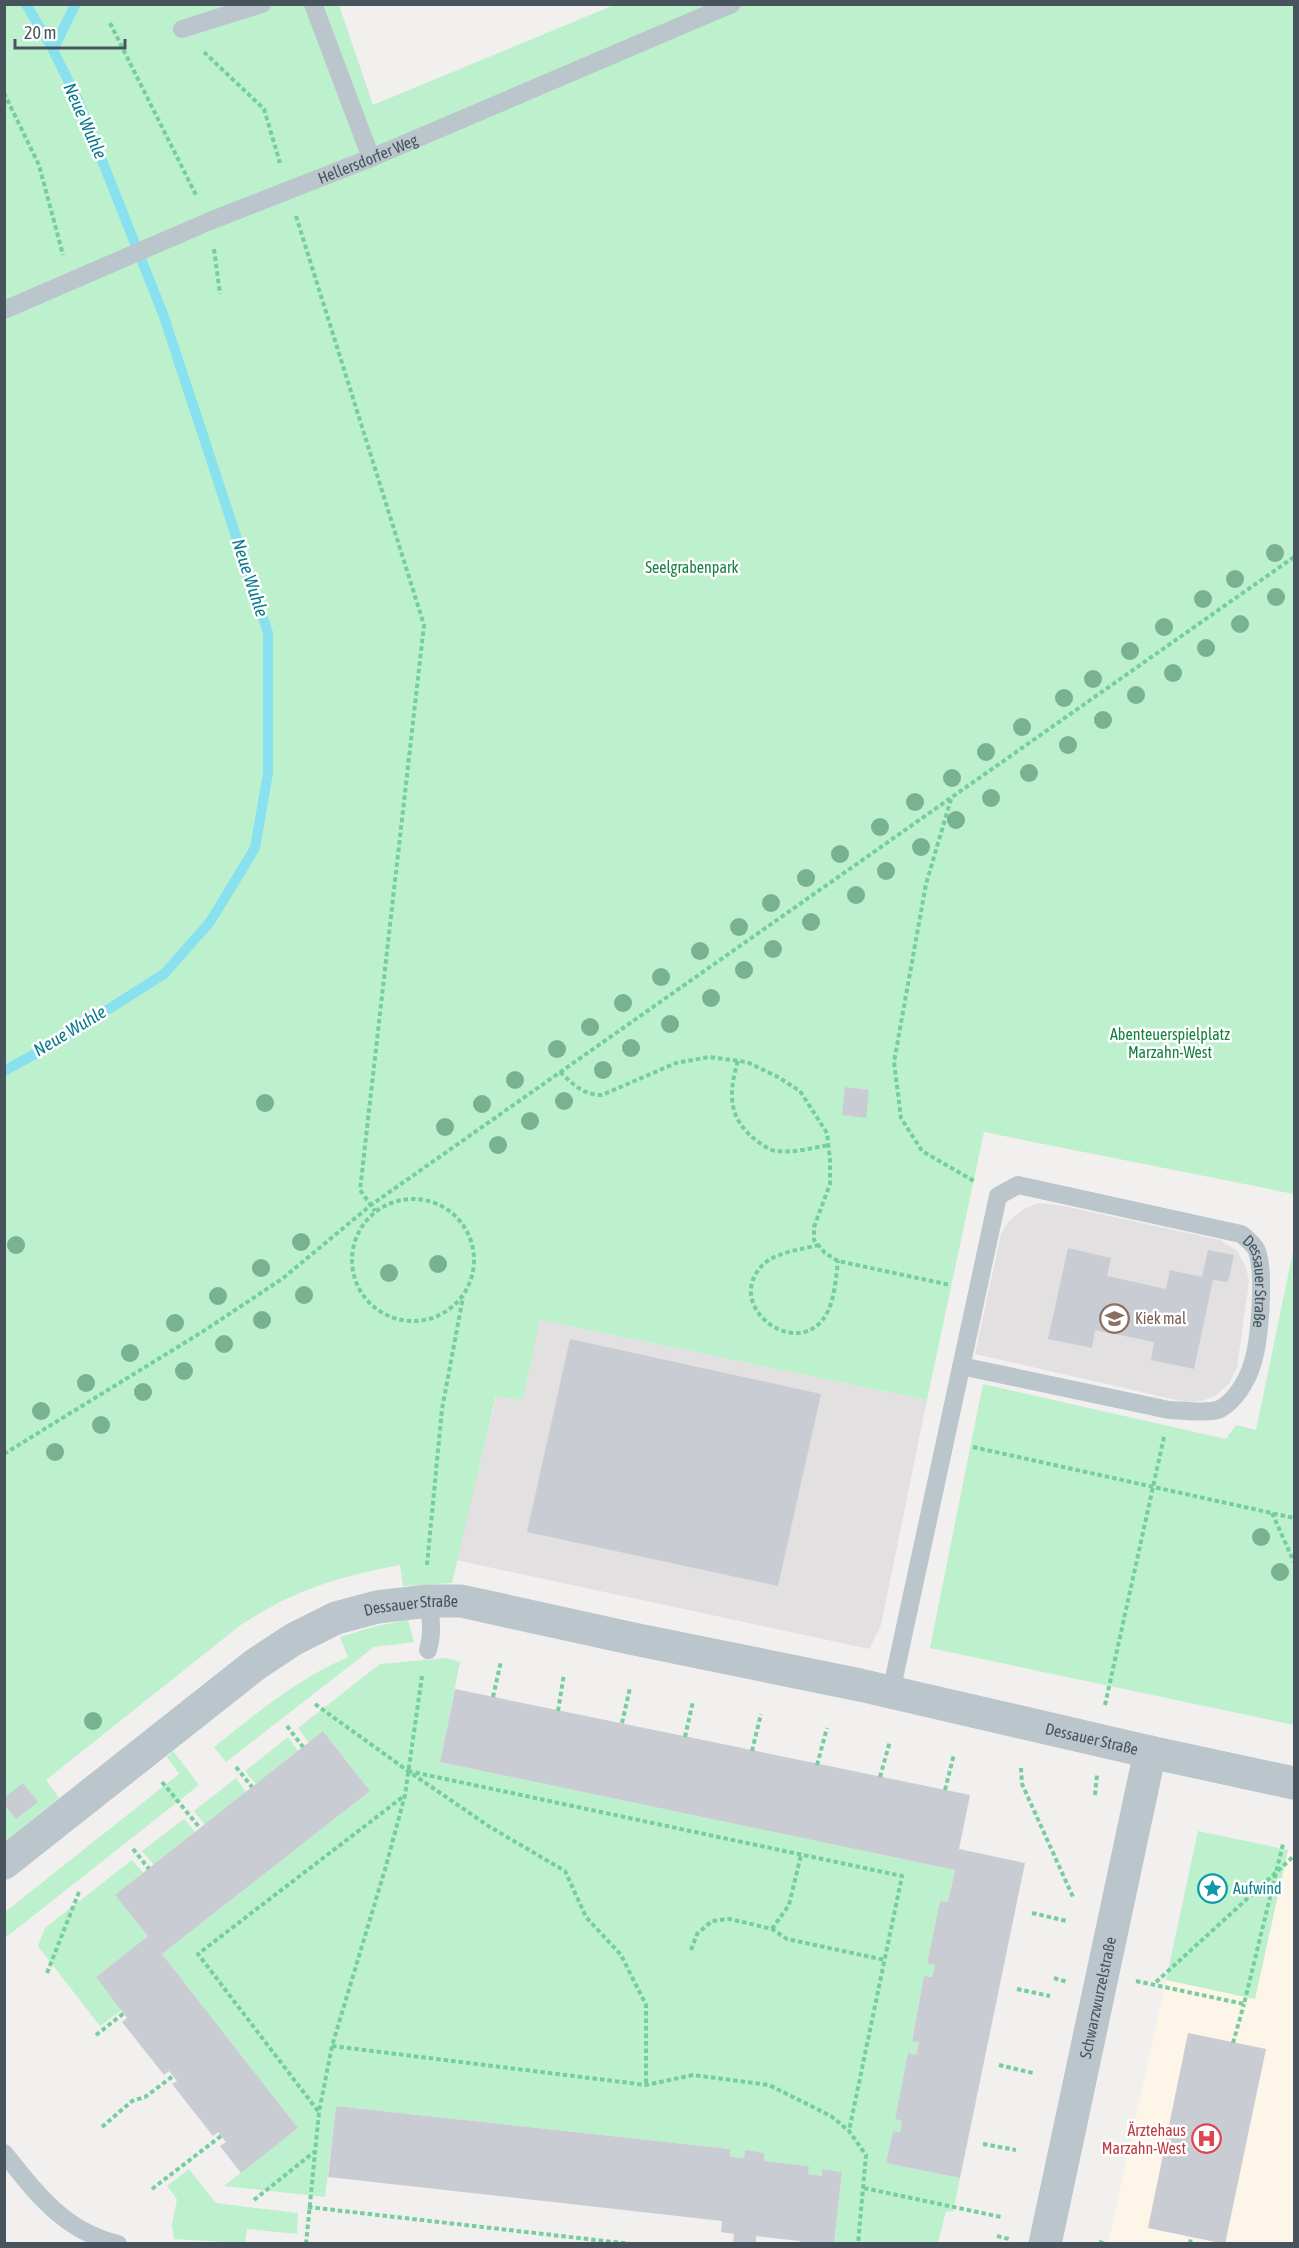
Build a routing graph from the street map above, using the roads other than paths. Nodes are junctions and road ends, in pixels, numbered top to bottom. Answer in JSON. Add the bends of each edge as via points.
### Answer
{"nodes":[{"id":1,"x":262,"y":4,"type":"edge"},
{"id":2,"x":313,"y":4,"type":"edge"},
{"id":3,"x":732,"y":4,"type":"edge"},
{"id":4,"x":182,"y":29,"type":"road end"},
{"id":5,"x":371,"y":158,"type":"junction"},
{"id":6,"x":4,"y":310,"type":"edge"},
{"id":7,"x":961,"y":1366,"type":"junction"},
{"id":8,"x":428,"y":1601,"type":"junction"},
{"id":9,"x":428,"y":1650,"type":"road end"},
{"id":10,"x":891,"y":1692,"type":"junction"},
{"id":11,"x":1150,"y":1752,"type":"junction"},
{"id":12,"x":1294,"y":1783,"type":"edge"},
{"id":13,"x":4,"y":1863,"type":"edge"},
{"id":14,"x":4,"y":2153,"type":"edge"},
{"id":15,"x":118,"y":2244,"type":"edge"},
{"id":16,"x":1045,"y":2244,"type":"edge"}],
"edges":[{"from":1,"to":4,"type":"lane"},
{"from":2,"to":5,"type":"lane"},
{"from":3,"to":5,"type":"lane","name":"Hellersdorfer Weg"},
{"from":5,"to":6,"type":"lane","name":"Hellersdorfer Weg","via":[[210,221]]},
{"from":7,"to":7,"type":"lane","name":"Dessauer Straße","via":[[998,1196],[1018,1185],[1241,1234],[1256,1249],[1260,1317],[1252,1365],[1237,1394],[1219,1410],[1169,1410]]},
{"from":7,"to":10,"type":"lane"},
{"from":8,"to":9,"type":"lane","via":[[432,1621]]},
{"from":8,"to":10,"type":"street","name":"Dessauer Straße","via":[[461,1601]]},
{"from":8,"to":13,"type":"street","name":"Dessauer Straße","via":[[377,1607],[294,1639],[256,1664]]},
{"from":10,"to":11,"type":"street","name":"Dessauer Straße"},
{"from":11,"to":12,"type":"street","name":"Dessauer Straße"},
{"from":11,"to":16,"type":"street","name":"Schwarzwurzelstraße"},
{"from":14,"to":15,"type":"lane","via":[[44,2202],[67,2221]]}]}
